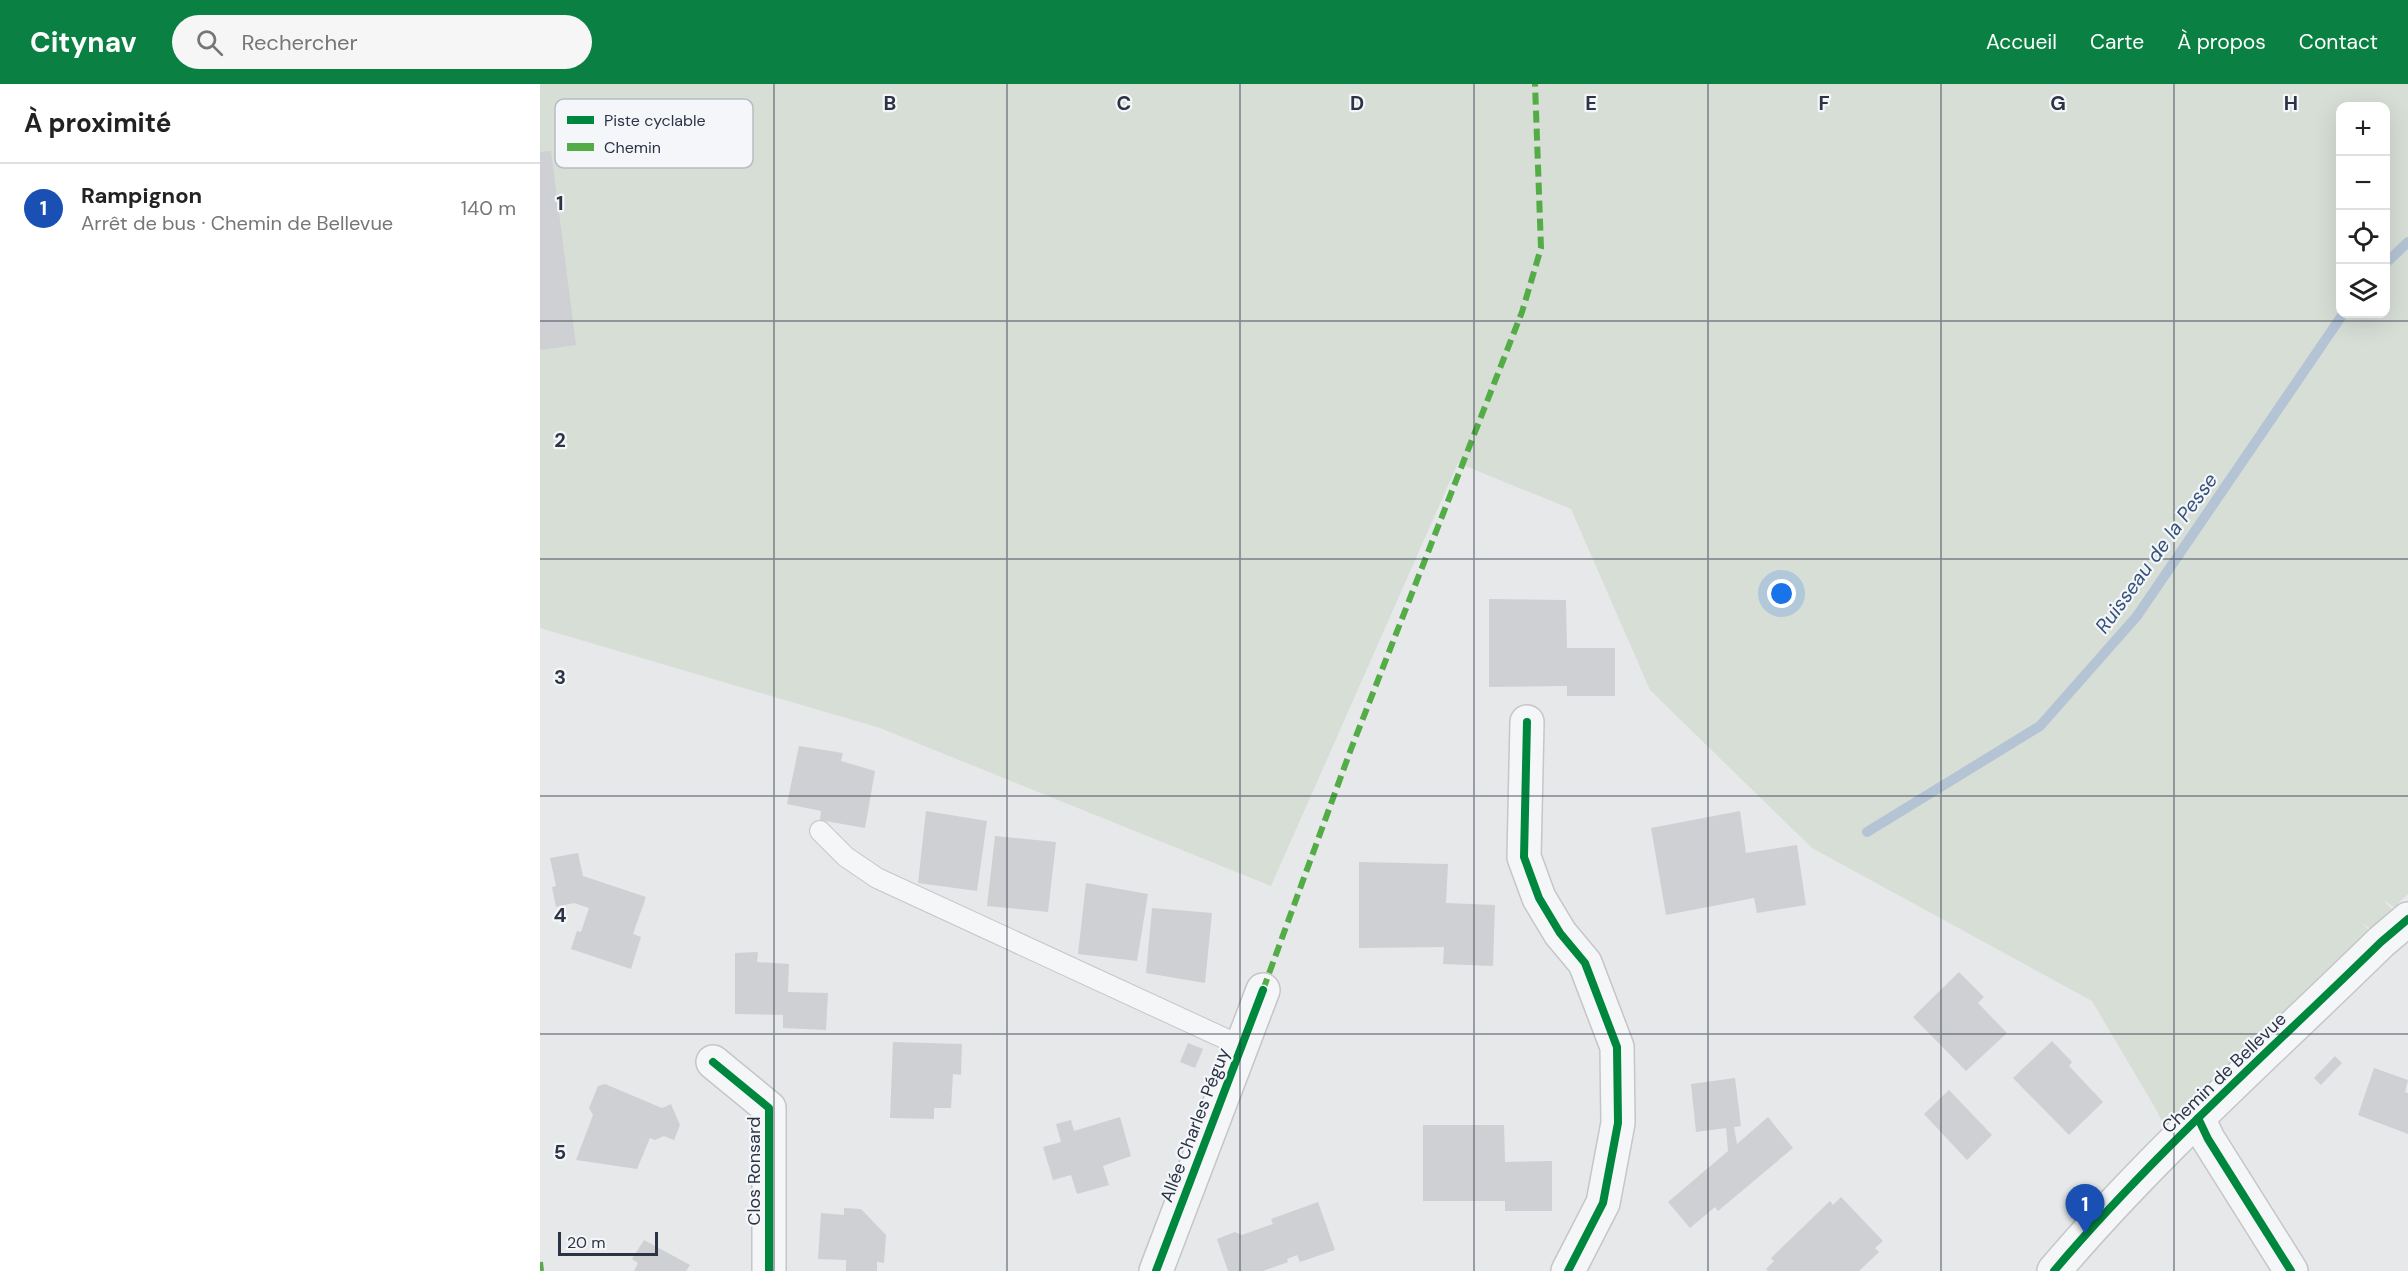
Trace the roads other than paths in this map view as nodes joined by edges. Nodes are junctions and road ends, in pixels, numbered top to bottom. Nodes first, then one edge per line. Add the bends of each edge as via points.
1 (1527, 722) dead end
2 (820, 831) dead end
3 (2408, 919) edge
4 (1263, 990) dead end
5 (1241, 1046) junction
6 (713, 1062) dead end
7 (2198, 1118) junction
8 (2057, 1266) edge
9 (769, 1271) edge
10 (1156, 1271) edge
11 (1568, 1271) edge
12 (2291, 1271) edge

1 - 11 street via 1524,857 1539,898 1560,933 1585,963 1617,1047 1618,1123 1603,1203
2 - 5 lane via 846,857 877,878
3 - 7 street, Chemin de Bellevue
4 - 5 street, Allée Charles Péguy
5 - 10 street, Allée Charles Péguy
6 - 9 street, Clos Ronsard via 769,1108
7 - 8 street, Chemin de Bellevue
7 - 12 street

